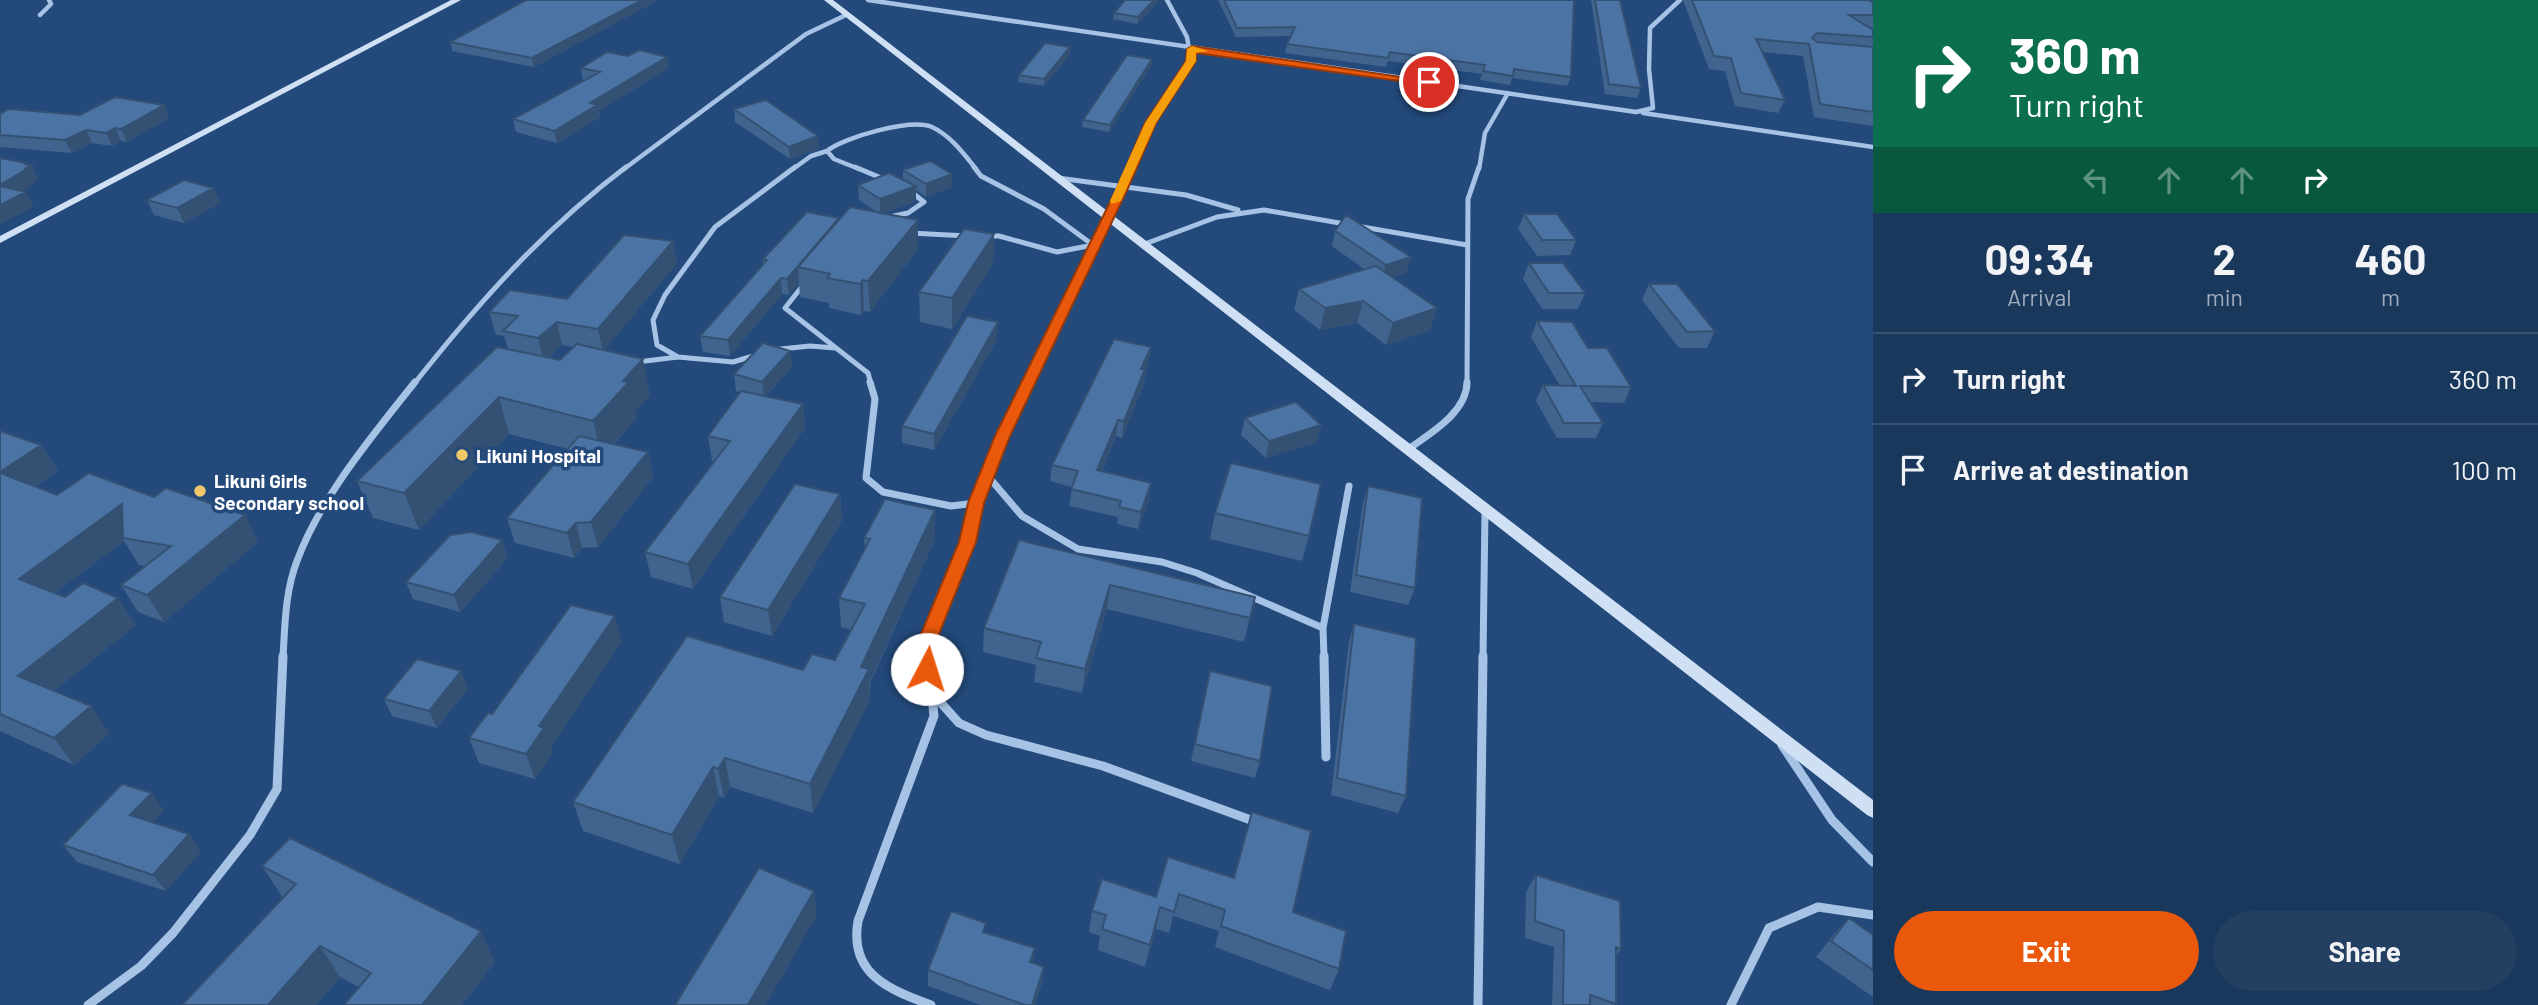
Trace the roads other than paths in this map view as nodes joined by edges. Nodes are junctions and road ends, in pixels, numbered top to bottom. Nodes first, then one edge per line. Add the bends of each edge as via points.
1 (49, 0) edge
2 (457, 0) edge
3 (828, 0) edge
4 (868, 0) edge
5 (1167, 0) edge
6 (1680, 0) edge
7 (40, 15) dead end
8 (846, 15) junction
9 (1192, 49) junction
10 (1508, 93) junction
11 (1636, 112) junction
12 (1873, 147) edge
13 (827, 150) junction
14 (1054, 177) junction
15 (889, 181) edge
16 (899, 186) edge
17 (1122, 188) junction
18 (1240, 210) junction
19 (884, 218) edge
20 (1106, 219) junction
21 (900, 232) edge
22 (0, 240) edge
23 (1093, 245) junction
24 (1141, 245) junction
25 (1466, 245) junction
26 (809, 278) edge
27 (836, 348) junction
28 (678, 357) junction
29 (628, 363) edge
30 (1406, 451) junction
31 (987, 475) junction
32 (1349, 486) dead end
33 (976, 503) junction
34 (1485, 511) junction
35 (1323, 628) junction
36 (932, 693) junction
37 (1772, 730) junction
38 (1326, 757) dead end
39 (1873, 810) edge
40 (1269, 827) edge
41 (1873, 863) edge
42 (1873, 915) edge
43 (88, 1005) edge
44 (931, 1005) edge
45 (1478, 1005) edge
46 (1731, 1005) edge

1 - 7 street via 51,4
2 - 22 main road
3 - 8 main road
4 - 9 street
5 - 9 street
6 - 11 street via 1650,28 1653,108
8 - 14 main road
8 - 43 street via 784,50 554,226 475,307 397,404 312,526 296,562 286,603 277,789 250,835 173,933 141,966
9 - 10 street
9 - 17 street via 1191,61 1150,123
10 - 11 street
10 - 25 street via 1485,133 1468,199
11 - 12 street
13 - 15 street via 834,159
13 - 23 street via 838,142 905,125 931,126 957,145 982,176 1044,209
13 - 28 street via 811,156 715,227 665,295 653,320 657,345
14 - 17 street
14 - 20 main road
16 - 19 street via 924,202 908,213
17 - 18 street via 1186,195
17 - 20 street
18 - 24 street
18 - 25 street via 1293,214
20 - 23 street
20 - 24 main road
21 - 23 street via 999,236 1057,253
23 - 31 street
24 - 30 main road
25 - 30 street via 1467,391 1452,413
26 - 27 street via 785,308
27 - 28 street via 781,347 733,362
27 - 33 street via 867,373 875,399 866,478 883,492 950,506
28 - 29 street
30 - 34 main road
31 - 33 street
31 - 35 street via 1022,516 1078,550 1162,562 1198,573
32 - 35 street
33 - 36 street via 968,542 930,634 927,669
34 - 37 main road
34 - 45 street
35 - 38 street
36 - 40 street via 959,723 986,735 1103,766
36 - 44 street via 934,716 858,921 855,946 867,967 887,986
37 - 39 main road
37 - 41 street via 1832,820
42 - 46 street via 1818,907 1769,928

